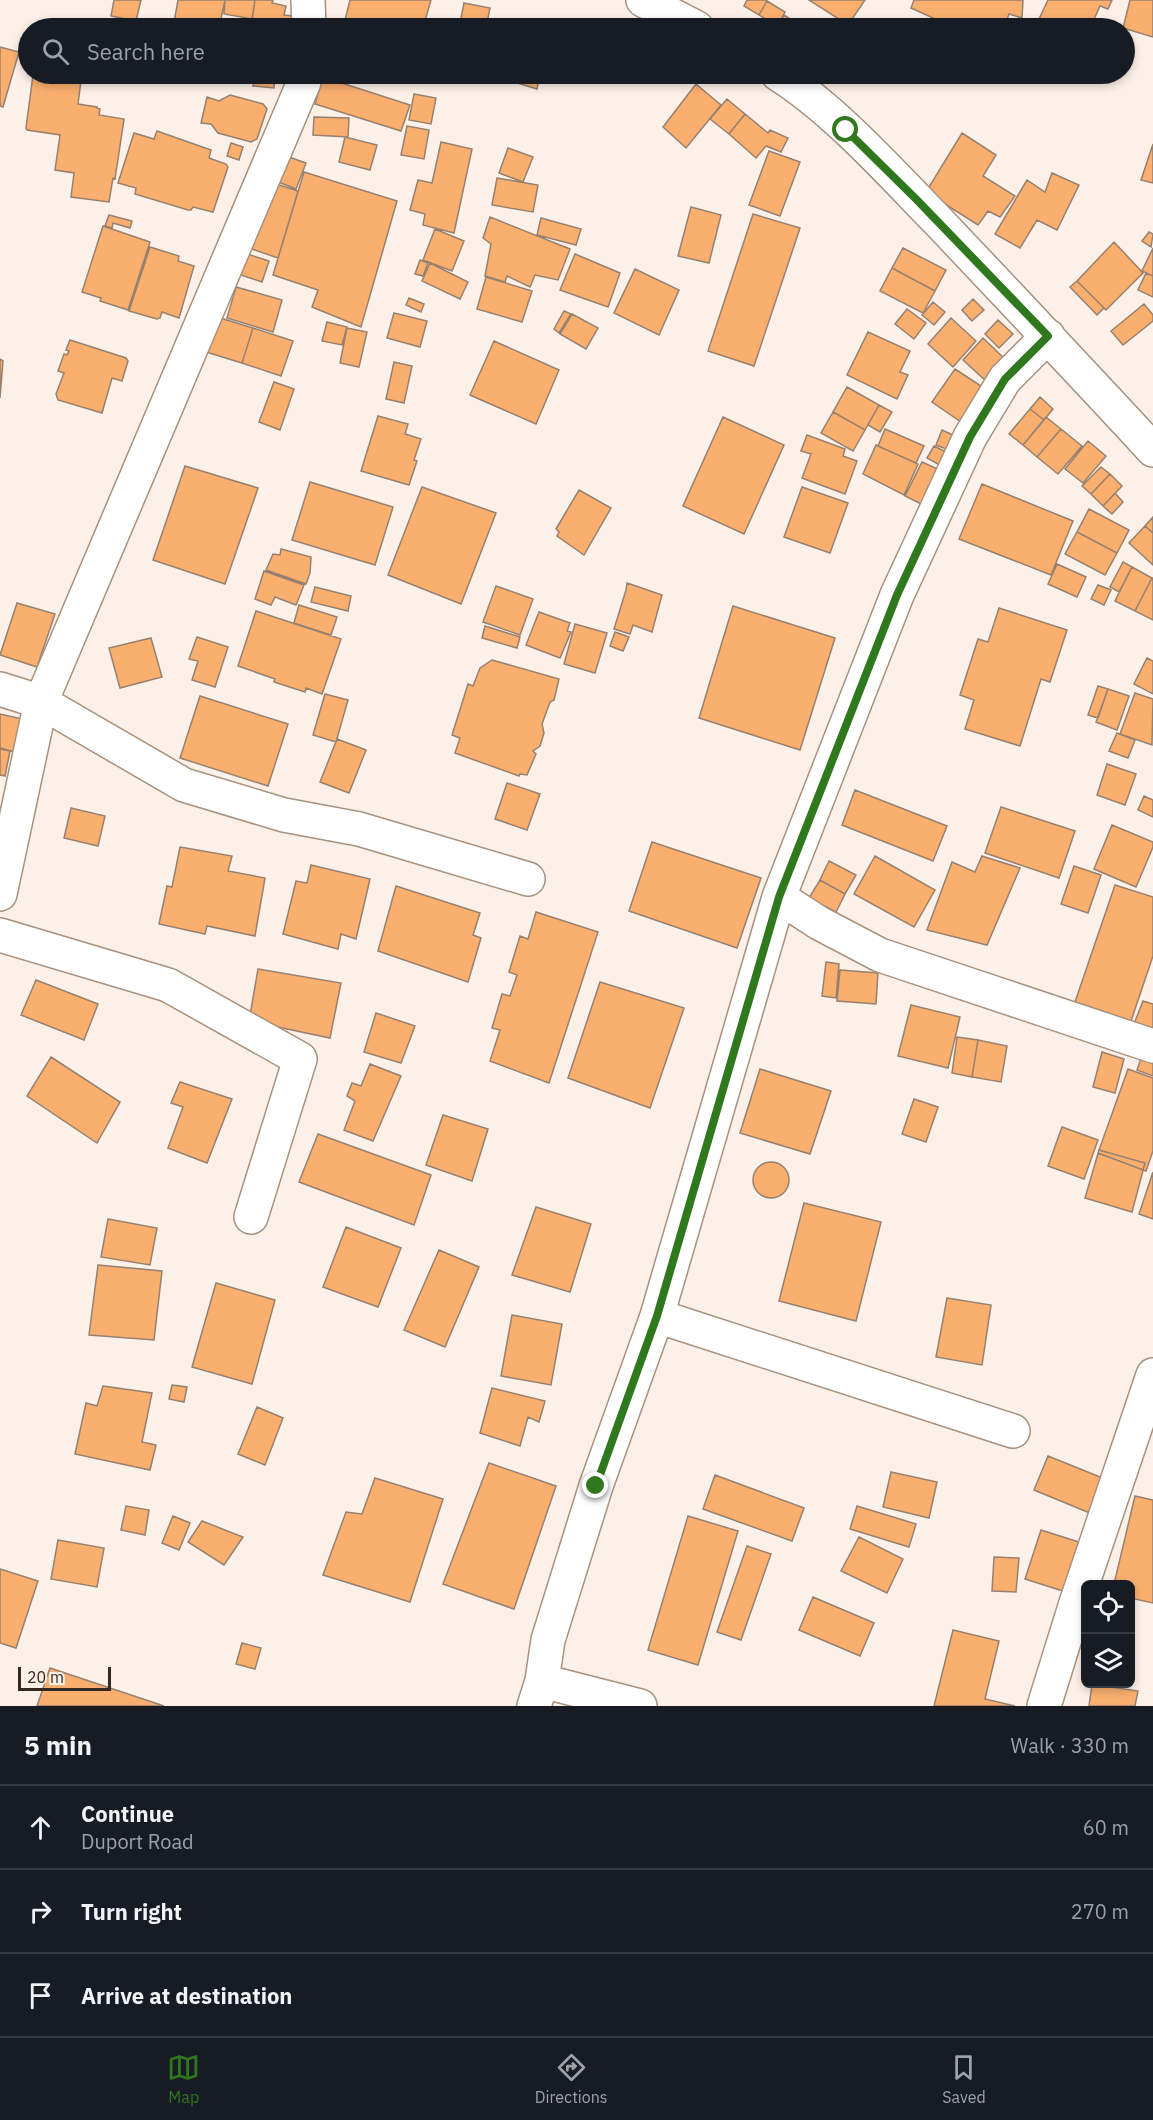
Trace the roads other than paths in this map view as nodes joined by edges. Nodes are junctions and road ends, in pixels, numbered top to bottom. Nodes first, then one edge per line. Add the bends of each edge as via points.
1 (308, 0) edge
2 (643, 0) edge
3 (687, 16) edge
4 (309, 18) edge
5 (302, 84) edge
6 (794, 84) edge
7 (1048, 336) junction
8 (1153, 450) edge
9 (0, 689) edge
10 (41, 702) junction
11 (528, 879) dead end
12 (0, 894) edge
13 (779, 897) junction
14 (0, 935) edge
15 (1153, 1047) edge
16 (251, 1217) dead end
17 (657, 1316) junction
18 (1153, 1375) edge
19 (1013, 1431) dead end
20 (538, 1694) edge
21 (640, 1706) edge
22 (1044, 1706) edge

1 - 4 street
2 - 3 street
5 - 10 street
6 - 7 street via 916,199
7 - 8 street
7 - 13 street via 1005,379 970,437 897,595
9 - 10 street
10 - 11 street via 184,785 284,815 359,829
10 - 12 street
13 - 15 street via 880,955
13 - 17 street
14 - 16 street via 168,985 300,1059
17 - 19 street
17 - 20 street via 596,1486 549,1640
18 - 22 street
20 - 21 street

